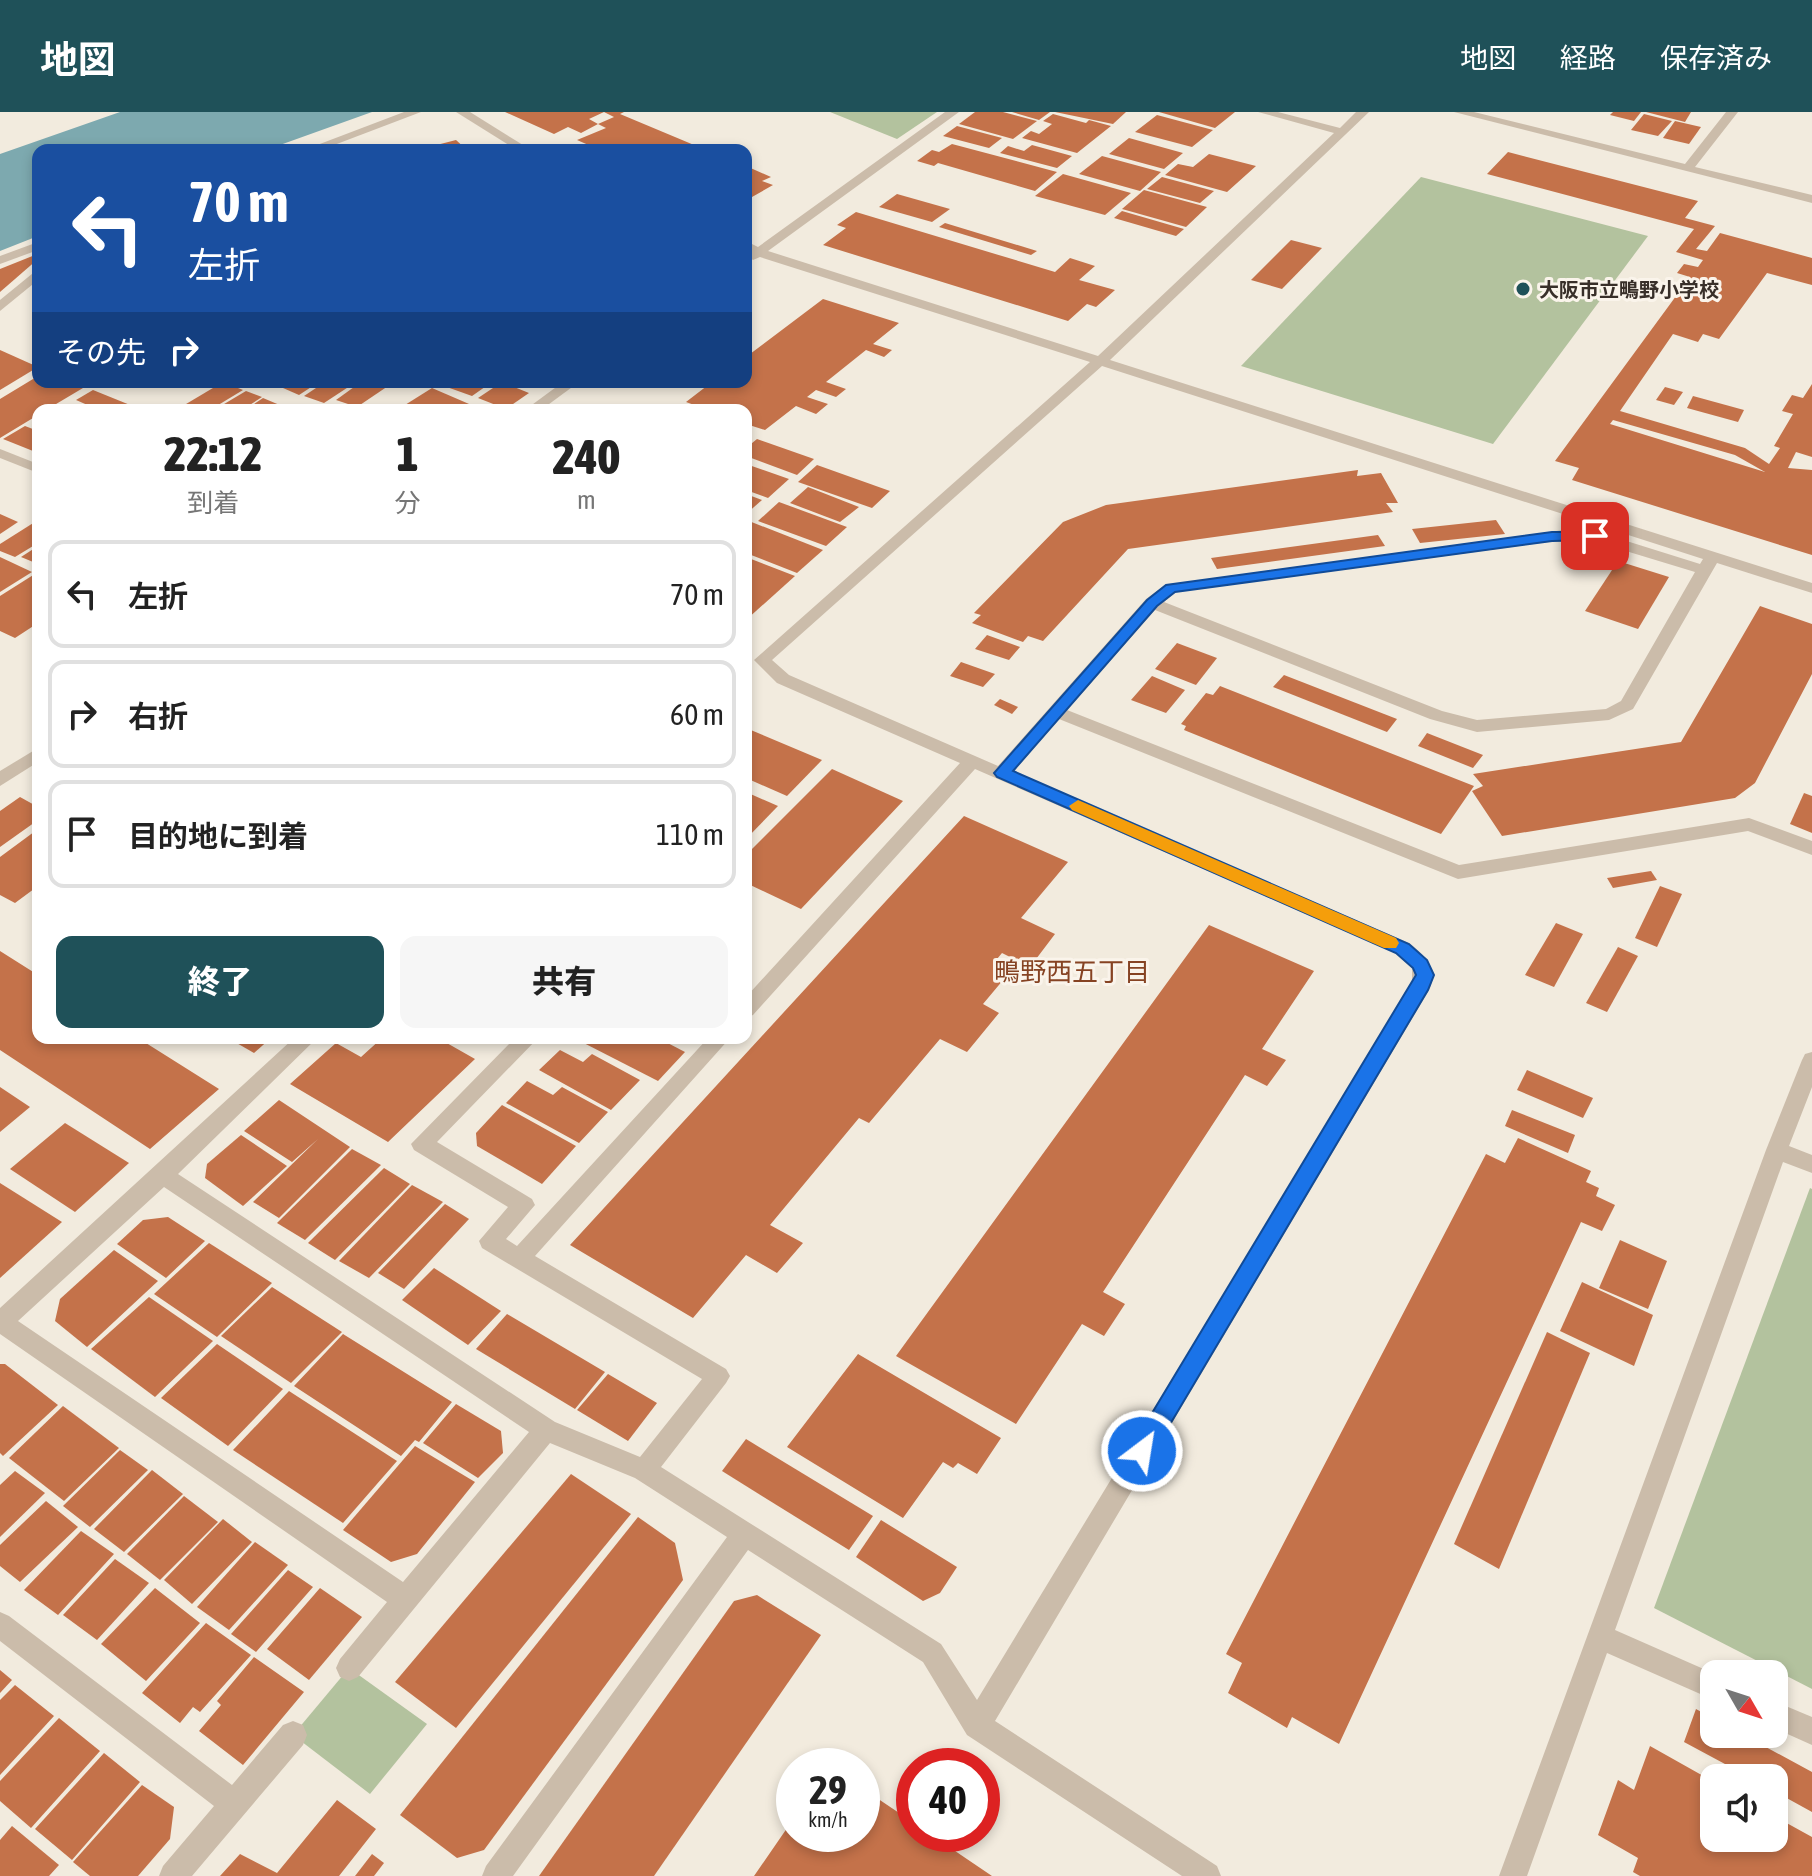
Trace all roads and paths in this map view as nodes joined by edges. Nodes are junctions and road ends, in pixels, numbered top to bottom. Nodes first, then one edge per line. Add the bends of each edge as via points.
1 (415, 112) edge
2 (462, 112) edge
3 (953, 112) edge
4 (1264, 112) edge
5 (1363, 112) edge
6 (1460, 112) edge
7 (1732, 112) edge
8 (1343, 132) junction
9 (327, 144) edge
10 (515, 144) edge
11 (1688, 168) junction
12 (1812, 199) edge
13 (32, 248) edge
14 (752, 252) edge
15 (752, 254) edge
16 (0, 260) edge
17 (32, 278) edge
18 (0, 307) edge
19 (1100, 361) junction
20 (563, 388) edge
21 (541, 404) edge
22 (0, 453) edge
23 (32, 466) edge
24 (1708, 563) junction
25 (1812, 588) edge
26 (1152, 603) junction
27 (754, 665) edge
28 (1057, 712) junction
29 (32, 758) edge
30 (973, 760) junction
31 (1002, 773) junction
32 (0, 780) edge
33 (1812, 848) edge
34 (752, 1003) edge
35 (301, 1044) edge
36 (522, 1044) edge
37 (715, 1044) edge
38 (1812, 1060) edge
39 (1777, 1150) junction
40 (1812, 1164) edge
41 (163, 1175) junction
42 (519, 1259) junction
43 (1, 1323) edge
44 (546, 1430) junction
45 (644, 1470) junction
46 (744, 1534) junction
47 (407, 1600) junction
48 (0, 1625) edge
49 (1599, 1636) junction
50 (349, 1668) dead end
51 (1700, 1681) edge
52 (1788, 1720) edge
53 (977, 1725) junction
54 (1812, 1731) edge
55 (293, 1735) dead end
56 (234, 1804) junction
57 (173, 1876) edge
58 (496, 1876) edge
59 (1207, 1876) edge
60 (1513, 1876) edge

1 - 9 street
2 - 10 street
3 - 14 street
4 - 8 street
5 - 8 street
6 - 11 street
7 - 11 street
8 - 19 street
11 - 12 street
13 - 16 street
15 - 19 street
17 - 18 street
19 - 24 street
19 - 27 street
20 - 21 street
22 - 23 street
24 - 25 street
24 - 26 street via 1571,534 1171,588
24 - 26 street via 1627,705 1609,714 1477,726 1436,715
26 - 28 street
27 - 30 street
28 - 31 street
28 - 33 street via 1458,872 1749,824
29 - 32 street
30 - 31 street
30 - 34 street
31 - 53 street via 1402,948 1425,975
35 - 41 street
36 - 42 street via 422,1144 524,1205 490,1241
37 - 42 street
38 - 39 street
39 - 40 street
39 - 49 street
41 - 43 street
41 - 44 street
42 - 45 street via 718,1376
43 - 47 street
44 - 45 street
44 - 47 street
45 - 46 street
46 - 53 street via 932,1653
46 - 58 street
47 - 50 street
48 - 56 street
49 - 51 street
49 - 60 street
52 - 54 street
53 - 59 street
55 - 56 street
56 - 57 street

